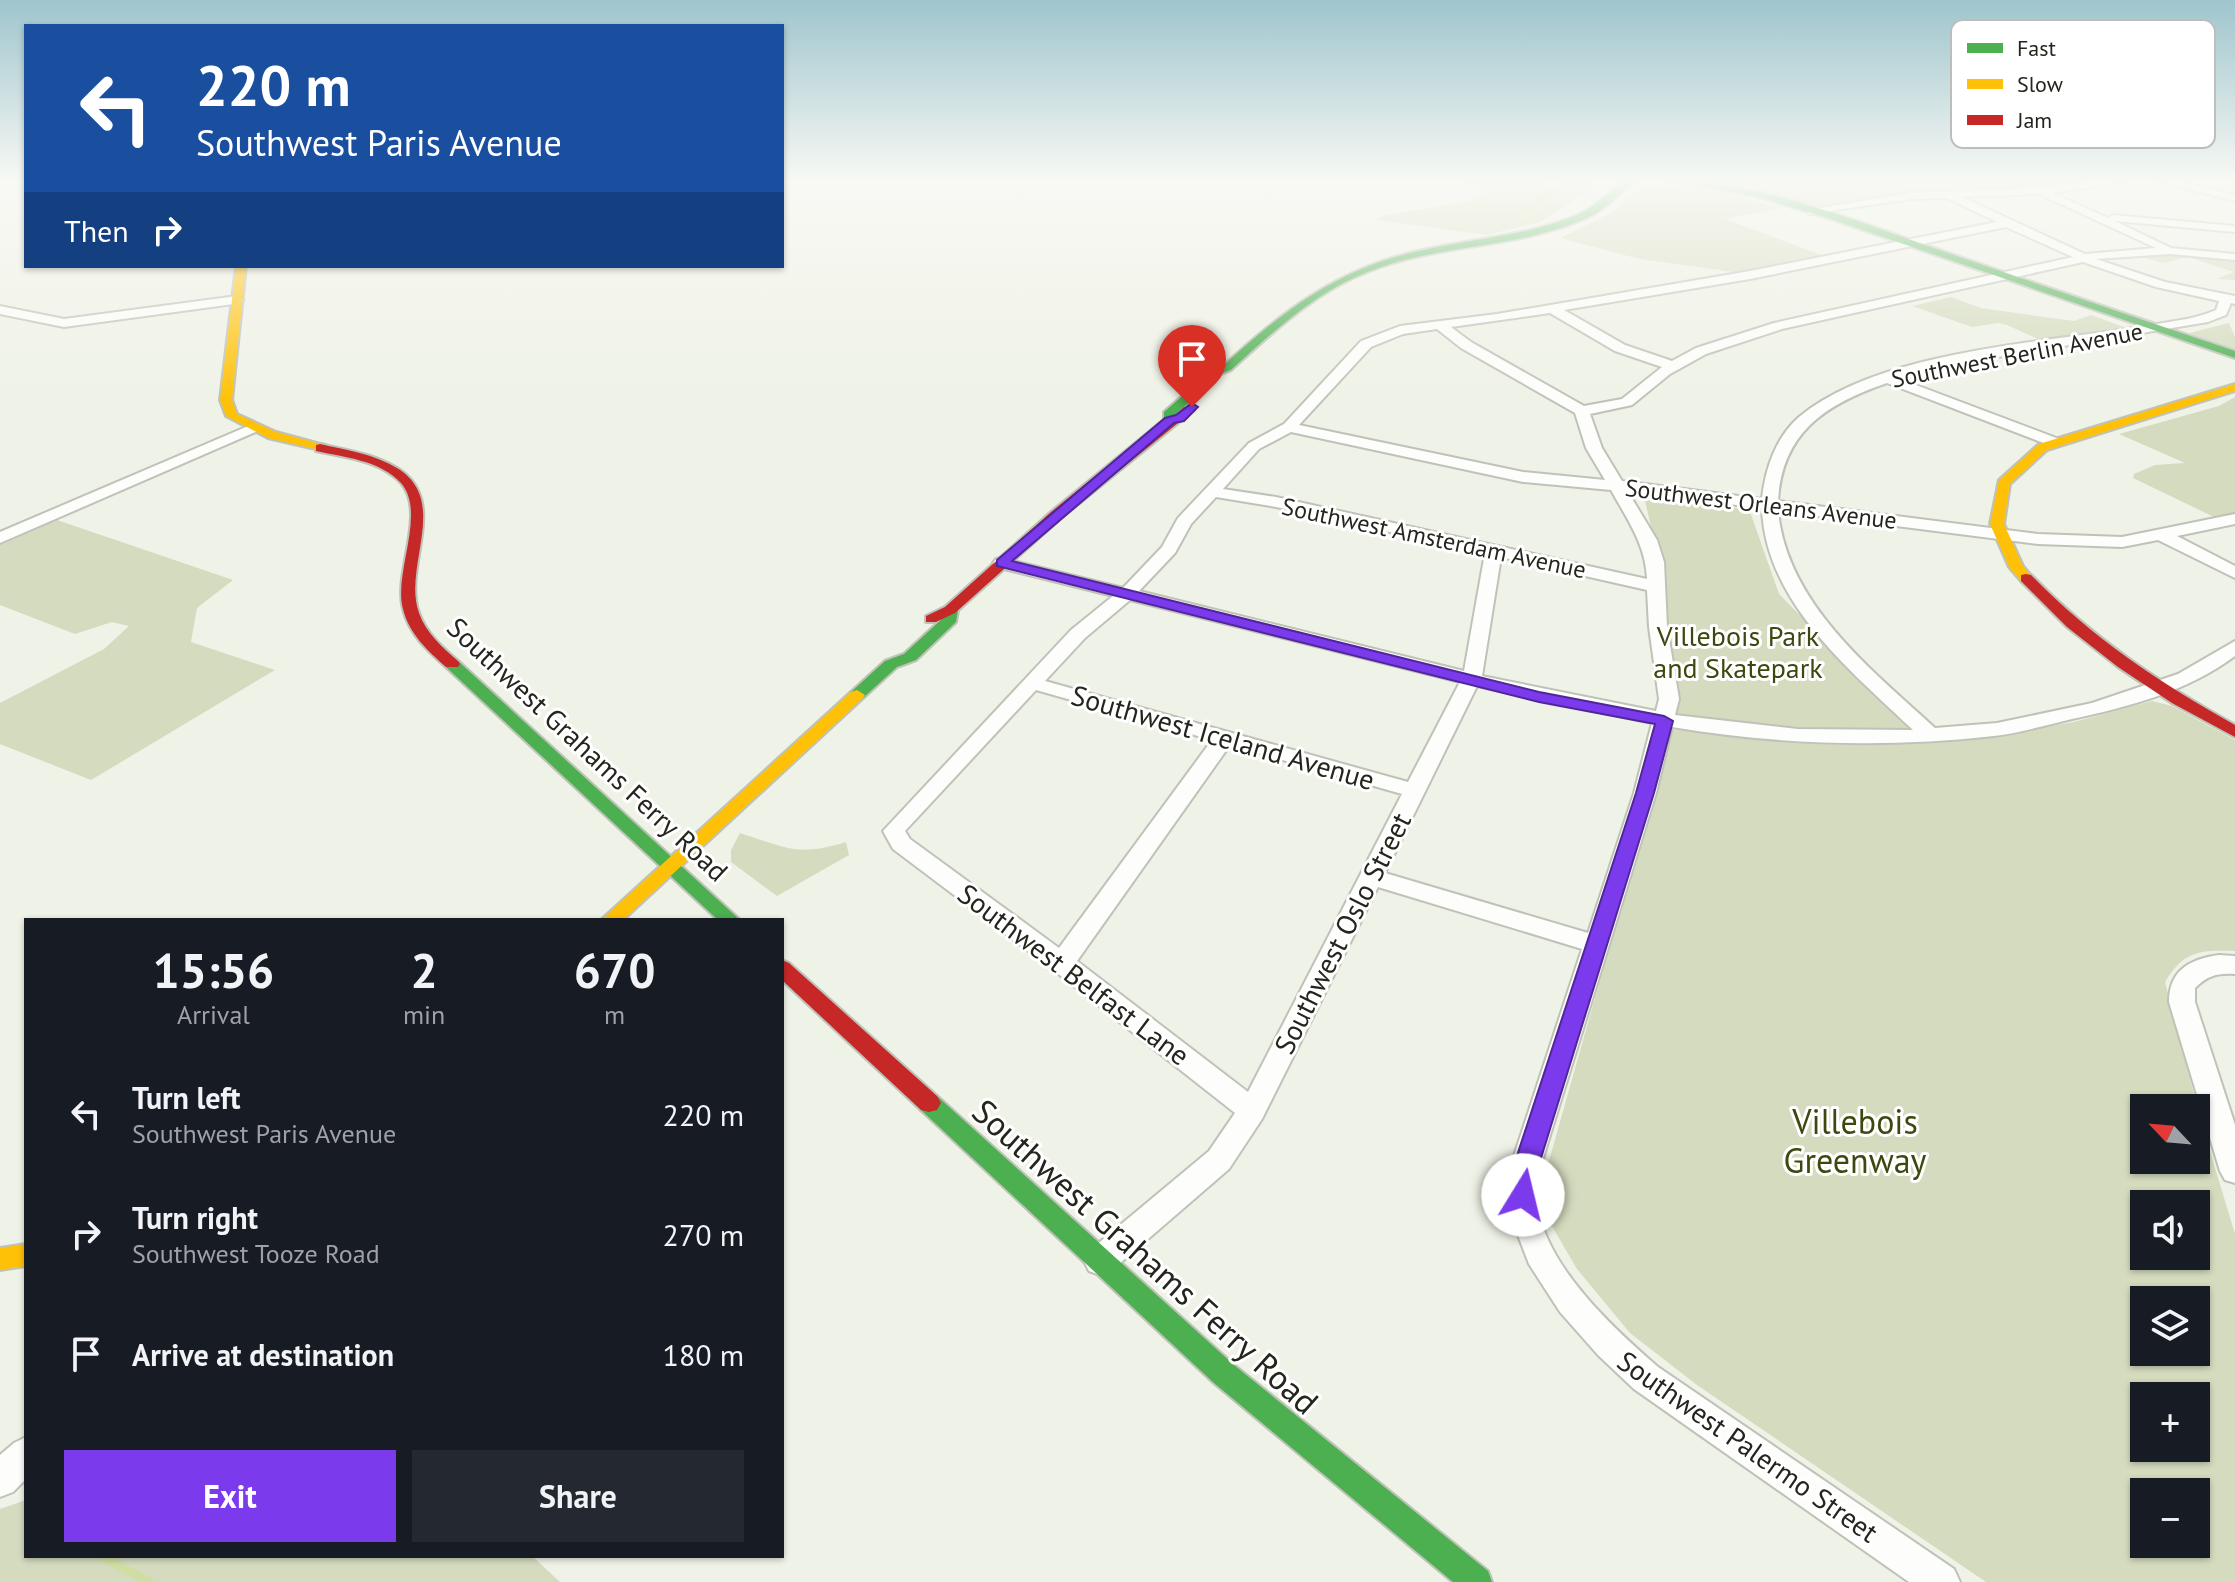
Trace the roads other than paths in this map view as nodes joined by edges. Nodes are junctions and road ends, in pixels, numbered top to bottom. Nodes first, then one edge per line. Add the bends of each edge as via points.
1 (1427, 254) edge
2 (1857, 254) edge
3 (1935, 254) edge
4 (2074, 254) edge
5 (2135, 254) edge
6 (2201, 254) edge
7 (2235, 257) edge
8 (2083, 258) junction
9 (241, 268) edge
10 (2004, 277) junction
11 (2231, 299) edge
12 (237, 300) junction
13 (1552, 309) junction
14 (0, 310) edge
15 (1440, 325) junction
16 (2154, 328) junction
17 (2235, 355) edge
18 (2235, 363) edge
19 (1672, 366) junction
20 (1888, 379) junction
21 (2232, 390) edge
22 (1582, 411) junction
23 (1289, 427) junction
24 (253, 428) junction
25 (2054, 442) junction
26 (1618, 486) junction
27 (1212, 492) junction
28 (1768, 505) junction
29 (2235, 519) edge
30 (2000, 534) junction
31 (2162, 535) junction
32 (0, 538) edge
33 (1494, 552) junction
34 (1002, 563) junction
35 (2235, 573) edge
36 (1655, 586) junction
37 (1127, 594) junction
38 (2235, 647) edge
39 (1471, 679) junction
40 (1032, 683) junction
41 (2159, 689) junction
42 (1664, 721) junction
43 (2235, 732) edge
44 (1930, 735) junction
45 (1225, 737) junction
46 (1415, 791) junction
47 (670, 865) junction
48 (1369, 876) junction
49 (613, 918) edge
50 (728, 918) edge
51 (1595, 944) junction
52 (1061, 962) junction
53 (2235, 965) edge
54 (784, 970) edge
55 (1252, 1111) junction
56 (2230, 1140) edge
57 (2235, 1171) edge
58 (24, 1255) edge
59 (0, 1259) edge
60 (1100, 1261) junction
61 (24, 1457) edge
62 (0, 1479) edge
63 (1477, 1582) edge
64 (1941, 1582) edge

1 - 34 main road via 1375,265 1299,304
2 - 13 street
3 - 10 main road
4 - 8 street
5 - 8 street
6 - 7 street
8 - 10 street
8 - 11 street
9 - 12 main road, Southwest Grahams Ferry Road
10 - 16 main road
10 - 19 street via 1758,331
11 - 16 street, Southwest Berlin Avenue via 2219,315
12 - 14 street via 64,323
12 - 24 main road, Southwest Grahams Ferry Road via 227,407 234,418
13 - 15 street
13 - 19 street via 1620,348
15 - 22 street
15 - 23 street via 1400,330 1366,344
16 - 17 main road
16 - 18 main road
16 - 20 street, Southwest Berlin Avenue via 1971,359
19 - 22 street via 1627,402
20 - 25 street
20 - 28 street, Southwest Berlin Avenue via 1832,402 1798,427 1780,457
21 - 25 main road
22 - 26 street, Southwest Palermo Street via 1594,448
23 - 26 street, Southwest Orleans Avenue via 1523,477
23 - 27 street via 1254,446
24 - 32 street
24 - 47 main road, Southwest Grahams Ferry Road via 377,464 409,482 417,505 407,597 420,631
25 - 30 main road via 2030,455 2005,480 1998,500
26 - 28 street, Southwest Orleans Avenue
26 - 36 street, Southwest Palermo Street via 1648,540
27 - 33 street, Southwest Amsterdam Avenue
27 - 37 street
28 - 30 street, Southwest Orleans Avenue
28 - 44 street, Southwest Berlin Avenue via 1777,550 1811,613
29 - 31 street, Southwest Orleans Avenue
30 - 31 street, Southwest Orleans Avenue via 2091,543
30 - 41 main road via 2039,597
31 - 35 street
33 - 36 street, Southwest Amsterdam Avenue
33 - 39 street, Southwest Oslo Street
34 - 37 street
34 - 47 main road via 895,651 891,664
36 - 42 street, Southwest Palermo Street via 1669,686
37 - 39 street
37 - 40 street via 1078,634
38 - 41 street via 2200,673
39 - 42 street
39 - 46 street, Southwest Oslo Street
40 - 45 street, Southwest Iceland Avenue
40 - 52 street, Southwest Belfast Lane via 894,831 895,837
41 - 43 main road
41 - 44 street via 2057,719
42 - 44 street via 1826,737
42 - 51 street, Southwest Palermo Street
45 - 46 street, Southwest Iceland Avenue
45 - 52 street
46 - 48 street, Southwest Oslo Street
47 - 49 main road
47 - 50 main road, Southwest Grahams Ferry Road
48 - 51 street
48 - 55 street, Southwest Oslo Street
51 - 64 street, Southwest Palermo Street via 1524,1171 1523,1207 1530,1232 1578,1310 1635,1370
52 - 55 street, Southwest Belfast Lane
53 - 56 street via 2207,965 2182,985 2182,1002
54 - 60 main road, Southwest Grahams Ferry Road
55 - 60 street, Southwest Oslo Street via 1219,1160
56 - 57 street
58 - 59 main road
60 - 63 main road, Southwest Grahams Ferry Road via 1224,1374
61 - 62 street

